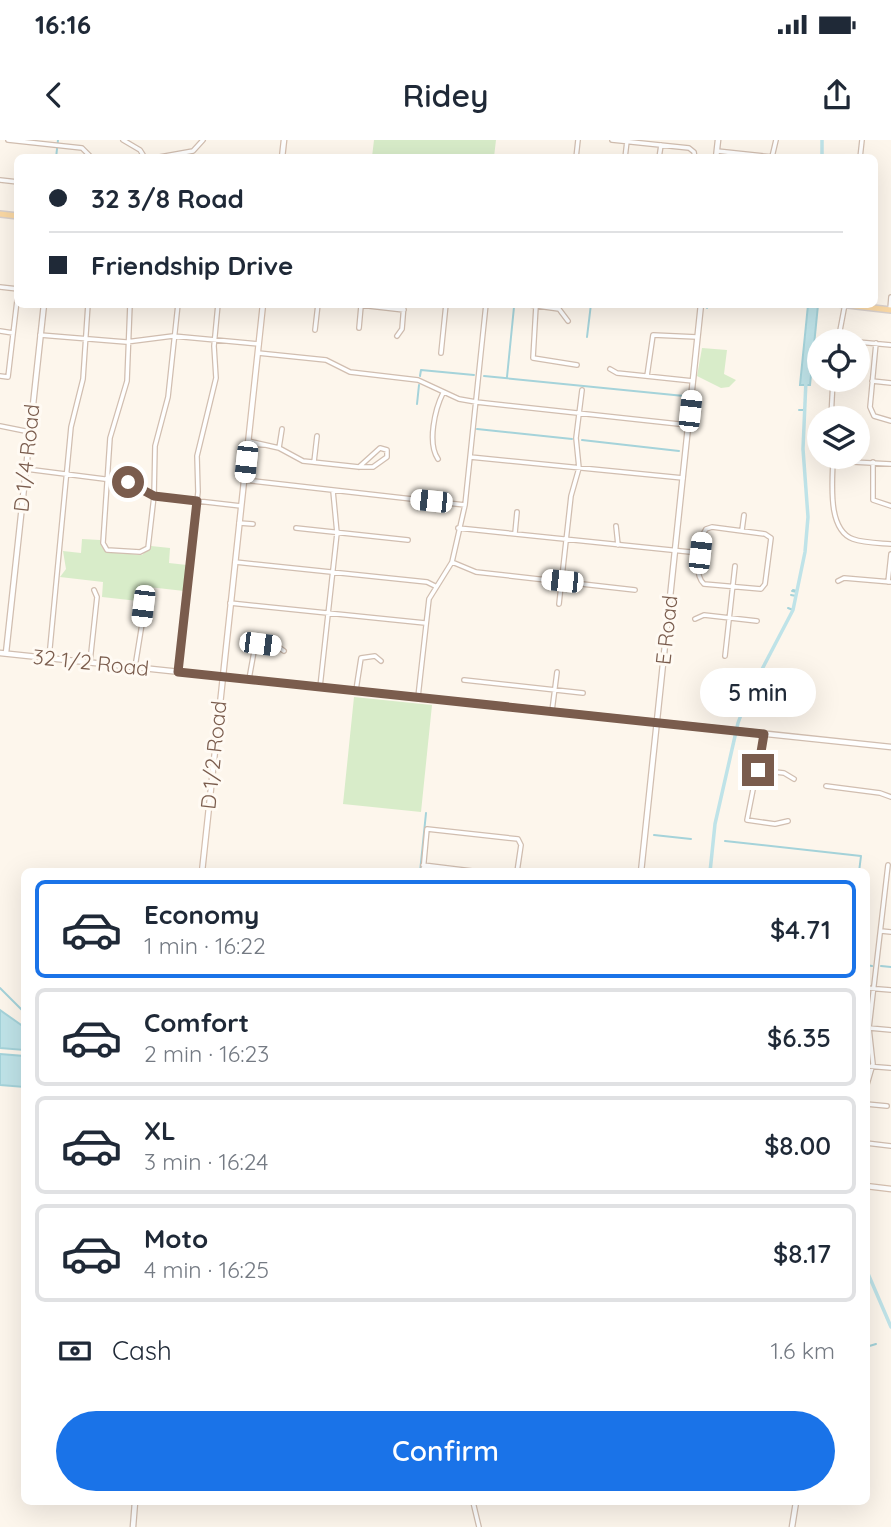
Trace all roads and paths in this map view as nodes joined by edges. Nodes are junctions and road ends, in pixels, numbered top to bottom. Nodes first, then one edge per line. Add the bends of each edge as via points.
1 (8, 140) edge
2 (123, 140) edge
3 (203, 140) edge
4 (612, 140) edge
5 (718, 140) edge
6 (626, 142) edge
7 (661, 145) junction
8 (717, 150) junction
9 (88, 154) edge
10 (142, 154) edge
11 (176, 154) edge
12 (660, 154) edge
13 (694, 154) edge
14 (716, 154) edge
15 (748, 154) edge
16 (891, 297) edge
17 (16, 308) edge
18 (43, 308) edge
19 (88, 308) edge
20 (130, 308) edge
21 (177, 308) edge
22 (218, 308) edge
23 (263, 308) edge
24 (318, 308) edge
25 (361, 308) edge
26 (404, 308) edge
27 (446, 308) edge
28 (486, 308) edge
29 (536, 308) edge
30 (551, 308) edge
31 (701, 308) edge
32 (844, 308) edge
33 (872, 308) edge
34 (890, 310) edge
35 (568, 321) dead end
36 (359, 328) dead end
37 (840, 329) edge
38 (315, 330) dead end
39 (0, 331) edge
40 (13, 333) junction
41 (40, 335) junction
42 (173, 336) junction
43 (397, 336) dead end
44 (697, 337) junction
45 (215, 339) junction
46 (84, 340) junction
47 (126, 342) junction
48 (870, 343) edge
49 (876, 343) junction
50 (259, 344) junction
51 (891, 345) edge
52 (258, 353) junction
53 (441, 353) dead end
54 (576, 365) dead end
55 (610, 369) dead end
56 (0, 376) edge
57 (648, 376) junction
58 (693, 381) junction
59 (872, 381) junction
60 (891, 383) edge
61 (582, 390) dead end
62 (443, 393) junction
63 (476, 402) junction
64 (579, 413) junction
65 (891, 421) edge
66 (688, 425) junction
67 (0, 426) edge
68 (282, 429) dead end
69 (30, 432) junction
70 (317, 436) dead end
71 (248, 443) junction
72 (279, 447) junction
73 (470, 457) junction
74 (438, 459) dead end
75 (870, 462) edge
76 (873, 462) junction
77 (314, 463) junction
78 (891, 464) edge
79 (359, 467) junction
80 (579, 468) junction
81 (26, 469) junction
82 (833, 469) edge
83 (68, 473) junction
84 (108, 478) junction
85 (683, 478) junction
86 (244, 480) junction
87 (333, 491) junction
88 (154, 496) junction
89 (197, 501) junction
90 (465, 505) junction
91 (241, 506) junction
92 (891, 506) edge
93 (517, 512) dead end
94 (744, 514) dead end
95 (239, 523) junction
96 (253, 524) dead end
97 (616, 526) dead end
98 (296, 528) dead end
99 (458, 528) junction
100 (742, 531) junction
101 (337, 533) junction
102 (515, 533) junction
103 (566, 539) junction
104 (408, 540) dead end
105 (891, 544) edge
106 (618, 545) junction
107 (675, 551) junction
108 (700, 553) junction
109 (891, 554) edge
110 (235, 562) junction
111 (452, 562) junction
112 (734, 566) dead end
113 (332, 572) junction
114 (562, 581) junction
115 (838, 581) dead end
116 (890, 582) edge
117 (435, 586) junction
118 (732, 587) junction
119 (94, 590) dead end
120 (635, 590) dead end
121 (147, 593) dead end
122 (230, 603) junction
123 (559, 604) dead end
124 (328, 613) junction
125 (729, 618) junction
126 (695, 619) dead end
127 (757, 621) dead end
128 (425, 623) junction
129 (284, 651) dead end
130 (3, 653) edge
131 (725, 656) dead end
132 (49, 658) junction
133 (381, 661) dead end
134 (90, 662) junction
135 (135, 667) junction
136 (556, 671) dead end
137 (178, 672) junction
138 (223, 678) junction
139 (464, 680) dead end
140 (249, 681) junction
141 (320, 689) junction
142 (555, 689) junction
143 (583, 692) dead end
144 (356, 693) junction
145 (418, 699) junction
146 (552, 713) junction
147 (657, 722) junction
148 (764, 734) junction
149 (891, 747) edge
150 (758, 770) junction
151 (794, 779) dead end
152 (826, 786) dead end
153 (891, 797) edge
154 (788, 821) dead end
155 (423, 865) joint
156 (888, 865) dead end
157 (202, 868) edge
158 (448, 868) edge
159 (518, 868) edge
160 (641, 868) edge
161 (888, 883) edge
162 (881, 932) junction
163 (891, 932) edge
164 (870, 989) edge
165 (873, 989) junction
166 (891, 990) edge
167 (870, 1018) edge
168 (870, 1028) edge
169 (891, 1030) edge
170 (870, 1038) edge
171 (870, 1067) edge
172 (873, 1067) junction
173 (891, 1068) edge
174 (870, 1076) edge
175 (870, 1104) edge
176 (887, 1106) dead end
177 (870, 1143) edge
178 (891, 1146) edge
179 (870, 1186) edge
180 (891, 1189) edge
181 (135, 1505) edge
182 (475, 1505) edge
183 (796, 1505) edge
184 (133, 1527) edge
185 (479, 1527) edge
186 (792, 1527) edge

1 - 9 street via 82,148
2 - 10 street
3 - 11 street via 193,151
4 - 6 street
5 - 8 street
6 - 7 street
7 - 12 street
7 - 13 street via 693,150
8 - 14 street
8 - 15 street
16 - 34 street
17 - 40 street
18 - 41 street, D 1/4 Road
19 - 46 street
20 - 47 street
21 - 42 street
22 - 45 street
23 - 50 street, D 1/2 Road
24 - 38 street
25 - 36 street
26 - 43 street
27 - 53 street
28 - 63 street
29 - 54 street via 533,358
30 - 35 street via 559,309
31 - 44 street, E Road
32 - 37 street
33 - 34 main road
39 - 40 street
40 - 56 street via 9,377
41 - 46 street
41 - 69 street, D 1/4 Road
42 - 45 street
42 - 47 street
42 - 88 street via 168,397 155,446
44 - 57 street via 653,335
44 - 58 street, E Road
45 - 50 street
45 - 89 street via 216,378 198,443
46 - 47 street
46 - 83 street via 83,379 71,427
47 - 84 street via 127,382 110,438
48 - 49 street
49 - 51 street
49 - 59 street
50 - 52 street, D 1/2 Road
52 - 62 street via 326,360 350,372 418,380
52 - 71 street, D 1/2 Road
55 - 57 street
57 - 58 street
58 - 66 street, E Road
59 - 60 street
59 - 65 street via 872,413
61 - 64 street
62 - 63 street
62 - 74 street via 432,446
63 - 64 street
63 - 73 street
64 - 66 street
64 - 80 street
66 - 85 street, E Road
67 - 69 street
68 - 72 street
69 - 81 street, D 1/4 Road
70 - 77 street
71 - 72 street
71 - 86 street, D 1/2 Road
72 - 77 street via 298,460
73 - 80 street
73 - 90 street
75 - 76 street
76 - 78 street
76 - 92 street via 873,500
77 - 79 street
79 - 79 street via 373,467 387,457 387,450 380,448
80 - 85 street
80 - 103 street
81 - 83 street
81 - 130 street, D 1/4 Road
82 - 105 street via 836,520 841,530 853,539
83 - 84 street
83 - 132 street
84 - 88 street via 128,482
84 - 88 street via 103,543 107,550 139,552 148,548
85 - 107 street, E Road
86 - 87 street
86 - 91 street, D 1/2 Road
87 - 90 street
87 - 101 street
88 - 89 street
89 - 91 street
89 - 137 street
90 - 99 street
91 - 95 street, D 1/2 Road
93 - 102 street
94 - 100 street
95 - 96 street
95 - 110 street, D 1/2 Road
97 - 106 street
98 - 101 street
99 - 102 street
99 - 111 street
100 - 108 street via 706,529
100 - 118 street via 771,538 765,584 761,589
101 - 104 street
101 - 113 street
102 - 103 street
103 - 106 street
103 - 114 street
106 - 107 street
107 - 108 street
107 - 147 street, E Road
108 - 118 street via 701,581
109 - 116 street
110 - 113 street
110 - 122 street, D 1/2 Road
111 - 114 street via 476,572
111 - 117 street
112 - 118 street
113 - 117 street
113 - 124 street
114 - 120 street
114 - 123 street
115 - 116 street
117 - 128 street
118 - 125 street
119 - 134 street
121 - 135 street
122 - 124 street
122 - 138 street, D 1/2 Road
124 - 128 street
124 - 141 street
125 - 126 street via 704,615
125 - 127 street
125 - 131 street
128 - 145 street
129 - 140 street via 276,646 255,646
130 - 132 street, 32 1/2 Road
132 - 134 street, 32 1/2 Road
133 - 144 street via 374,656 361,658
134 - 135 street, 32 1/2 Road
135 - 137 street, 32 1/2 Road
136 - 142 street
137 - 138 street, 32 1/2 Road
138 - 140 street, 32 1/2 Road
138 - 157 street, D 1/2 Road
139 - 142 street
140 - 141 street, 32 1/2 Road
141 - 144 street, 32 1/2 Road
142 - 143 street
142 - 146 street
144 - 145 street, 32 1/2 Road
145 - 146 street, 32 1/2 Road
146 - 147 street, 32 1/2 Road
147 - 148 street, 32 1/2 Road
147 - 160 street, E Road
148 - 149 street, 32 1/2 Road
148 - 150 street
150 - 151 street
150 - 154 street via 747,820
152 - 153 street
155 - 158 street
155 - 159 street via 427,829 518,839
156 - 161 street
161 - 162 street
162 - 163 street
162 - 165 street
164 - 165 street
165 - 166 street
165 - 167 street
168 - 169 street
170 - 172 street
171 - 172 street
172 - 173 street
172 - 174 street
175 - 176 street
177 - 178 street
179 - 180 street
181 - 184 street
182 - 185 street
183 - 186 street

